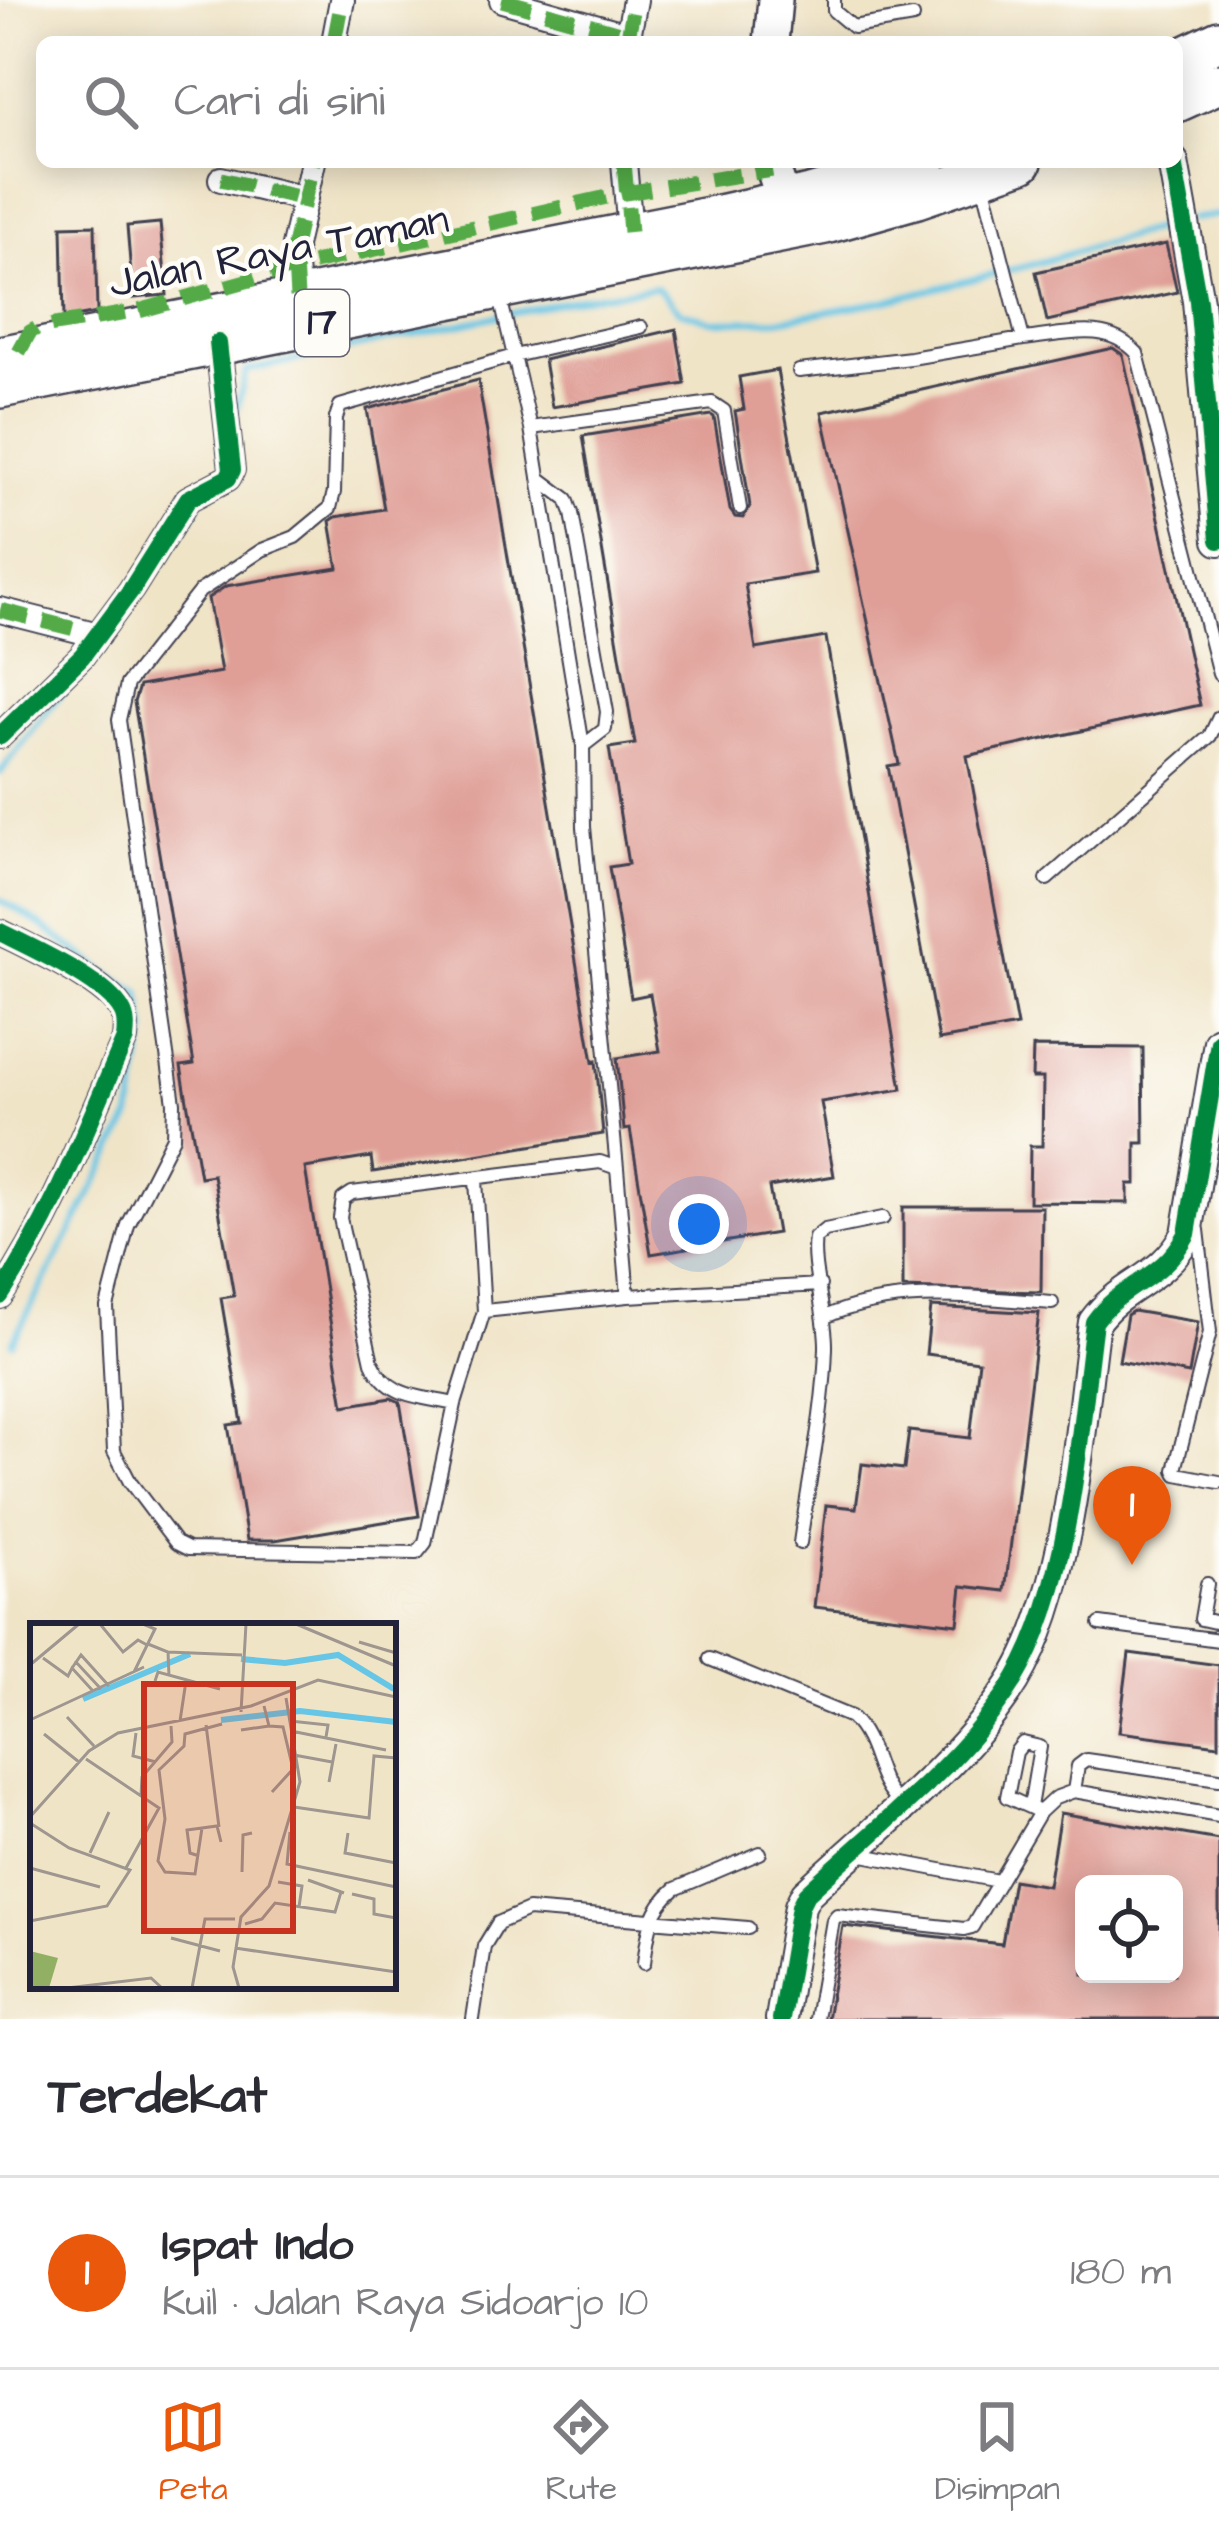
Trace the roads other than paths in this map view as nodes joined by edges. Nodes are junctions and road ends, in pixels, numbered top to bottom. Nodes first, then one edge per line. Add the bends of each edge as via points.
1 (342, 0) edge
2 (503, 0) edge
3 (635, 0) edge
4 (775, 0) edge
5 (834, 0) edge
6 (913, 17) dead end
7 (335, 36) edge
8 (620, 36) edge
9 (627, 36) edge
10 (772, 36) edge
11 (1219, 40) edge
12 (1183, 57) edge
13 (1219, 83) edge
14 (1183, 99) edge
15 (312, 168) edge
16 (626, 168) edge
17 (774, 168) edge
18 (912, 168) edge
19 (1007, 168) edge
20 (1174, 168) edge
21 (981, 178) junction
22 (221, 179) dead end
23 (305, 199) junction
24 (803, 213) junction
25 (650, 240) junction
26 (297, 297) junction
27 (1209, 302) edge
28 (502, 304) junction
29 (641, 327) dead end
30 (1023, 338) junction
31 (218, 343) junction
32 (0, 356) edge
33 (514, 356) junction
34 (799, 371) dead end
35 (1214, 386) edge
36 (0, 388) edge
37 (531, 428) junction
38 (539, 478) junction
39 (740, 508) dead end
40 (1219, 541) edge
41 (583, 572) junction
42 (556, 579) junction
43 (0, 610) edge
44 (98, 635) junction
45 (595, 641) junction
46 (567, 649) junction
47 (1219, 674) edge
48 (1219, 717) edge
49 (0, 736) edge
50 (583, 746) junction
51 (1047, 879) dead end
52 (0, 932) edge
53 (1219, 1042) edge
54 (616, 1168) junction
55 (476, 1180) junction
56 (1194, 1196) junction
57 (884, 1218) dead end
58 (820, 1286) junction
59 (0, 1296) edge
60 (628, 1296) junction
61 (1052, 1303) dead end
62 (1214, 1307) edge
63 (484, 1311) junction
64 (825, 1317) junction
65 (455, 1404) junction
66 (1219, 1482) edge
67 (800, 1543) dead end
68 (1208, 1584) dead end
69 (1100, 1624) dead end
70 (1219, 1624) edge
71 (1217, 1640) edge
72 (710, 1659) dead end
73 (1219, 1779) edge
74 (1074, 1791) junction
75 (901, 1805) junction
76 (1035, 1809) junction
77 (1219, 1816) edge
78 (850, 1852) junction
79 (760, 1853) dead end
80 (998, 1881) junction
81 (650, 1920) junction
82 (748, 1928) dead end
83 (644, 1963) dead end
84 (473, 2019) edge
85 (781, 2019) edge
86 (816, 2019) edge

1 - 7 street
2 - 8 street
3 - 9 street
4 - 10 main road
5 - 6 lane via 834,11 853,27
11 - 12 highway
13 - 14 highway
15 - 23 street
16 - 25 street
17 - 24 main road
18 - 24 highway, Jalan Raya Taman / 17
19 - 21 highway, Jalan Raya Taman / 17
20 - 27 street
21 - 24 highway, Jalan Raya Taman / 17
21 - 30 lane
22 - 23 street
23 - 26 street via 294,246
24 - 25 highway, Jalan Raya Taman / 17
25 - 26 highway, Jalan Raya Taman / 17
25 - 28 highway, Jalan Raya Taman / 17
26 - 32 highway, Jalan Raya Taman / 17
27 - 35 street
28 - 31 highway, Jalan Raya Taman / 17
28 - 33 lane
29 - 33 lane
30 - 34 lane
30 - 47 lane via 1100,332 1123,337 1137,353
31 - 36 highway, Jalan Raya Taman / 17
31 - 44 street via 232,470 188,499
33 - 37 lane
33 - 65 lane via 340,406 330,508 295,538 200,591 128,684 119,720 174,1103 172,1137 128,1225 107,1307 114,1451 188,1549 417,1553
35 - 40 street
37 - 38 lane
37 - 39 lane via 712,403 724,411
38 - 41 lane via 567,499
38 - 42 lane
41 - 42 lane
41 - 45 lane
42 - 46 lane
43 - 44 street
44 - 49 street
45 - 46 lane
45 - 50 lane via 607,712 605,729
46 - 50 lane
48 - 51 lane via 1210,736
50 - 54 lane
52 - 59 street via 103,990 126,1025 75,1153
53 - 56 street
54 - 55 lane via 588,1161
54 - 60 lane
55 - 63 lane
55 - 65 lane via 352,1193 340,1208 380,1379 388,1388
56 - 62 lane
56 - 75 street via 1176,1255 1108,1302 1094,1322 1062,1549 1028,1658 953,1757
57 - 58 lane via 815,1238
58 - 60 lane
58 - 64 lane
60 - 63 lane
61 - 64 lane via 908,1298
62 - 66 lane via 1175,1470
63 - 65 lane
64 - 67 lane
68 - 70 lane via 1201,1619
69 - 71 lane
70 - 71 lane
72 - 75 lane via 850,1717 867,1733 882,1782
73 - 74 lane via 1086,1760
74 - 76 lane
74 - 77 lane
75 - 78 street
76 - 76 lane via 1040,1747 1023,1743 1007,1796
76 - 80 lane
78 - 80 lane
78 - 85 street via 800,1906
79 - 81 lane via 675,1889
80 - 86 lane via 964,1929 837,1916
81 - 82 lane
81 - 83 lane
81 - 84 lane via 528,1910 498,1923 484,1946

